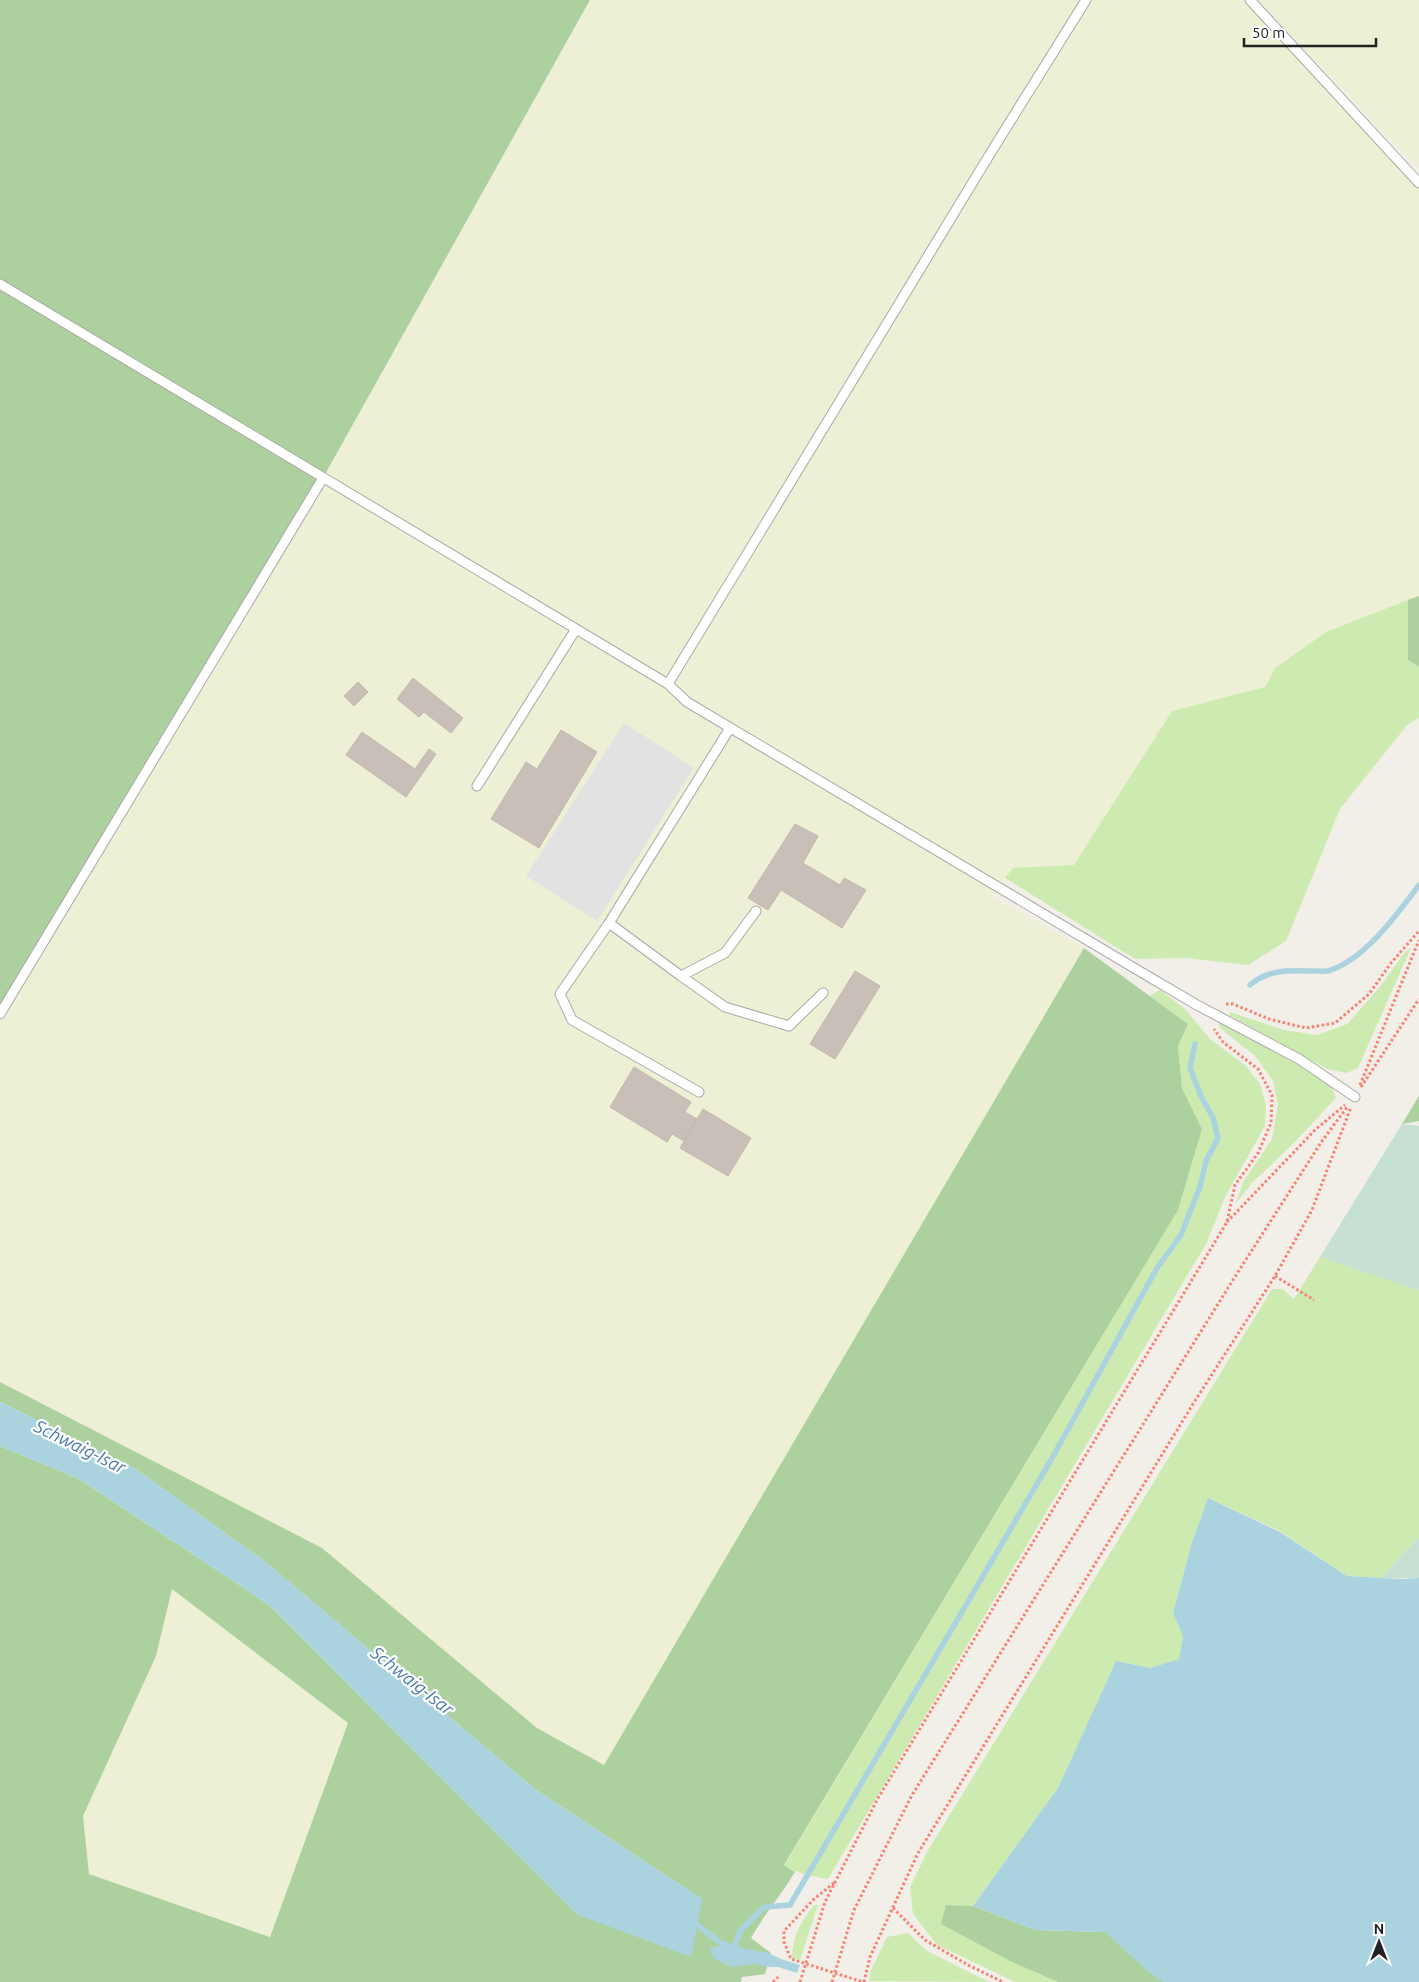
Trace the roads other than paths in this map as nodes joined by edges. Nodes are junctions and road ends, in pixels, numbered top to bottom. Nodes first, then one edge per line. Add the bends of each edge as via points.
1 (1086, 0) edge
2 (1250, 0) edge
3 (1419, 183) edge
4 (0, 284) edge
5 (323, 478) junction
6 (576, 629) junction
7 (668, 684) junction
8 (730, 728) junction
9 (477, 786) dead end
10 (756, 911) dead end
11 (609, 923) junction
12 (680, 976) junction
13 (823, 993) dead end
14 (0, 1014) edge
15 (699, 1092) dead end
16 (1355, 1097) road end

1 - 7 lane
2 - 3 lane
4 - 5 lane
5 - 6 lane
5 - 14 lane
6 - 7 lane
6 - 9 lane
7 - 8 lane via 687,702
8 - 11 lane
8 - 16 lane via 1196,1005 1299,1059
10 - 12 lane via 725,953
11 - 12 lane
11 - 15 lane via 560,994 572,1020
12 - 13 lane via 725,1008 790,1026

